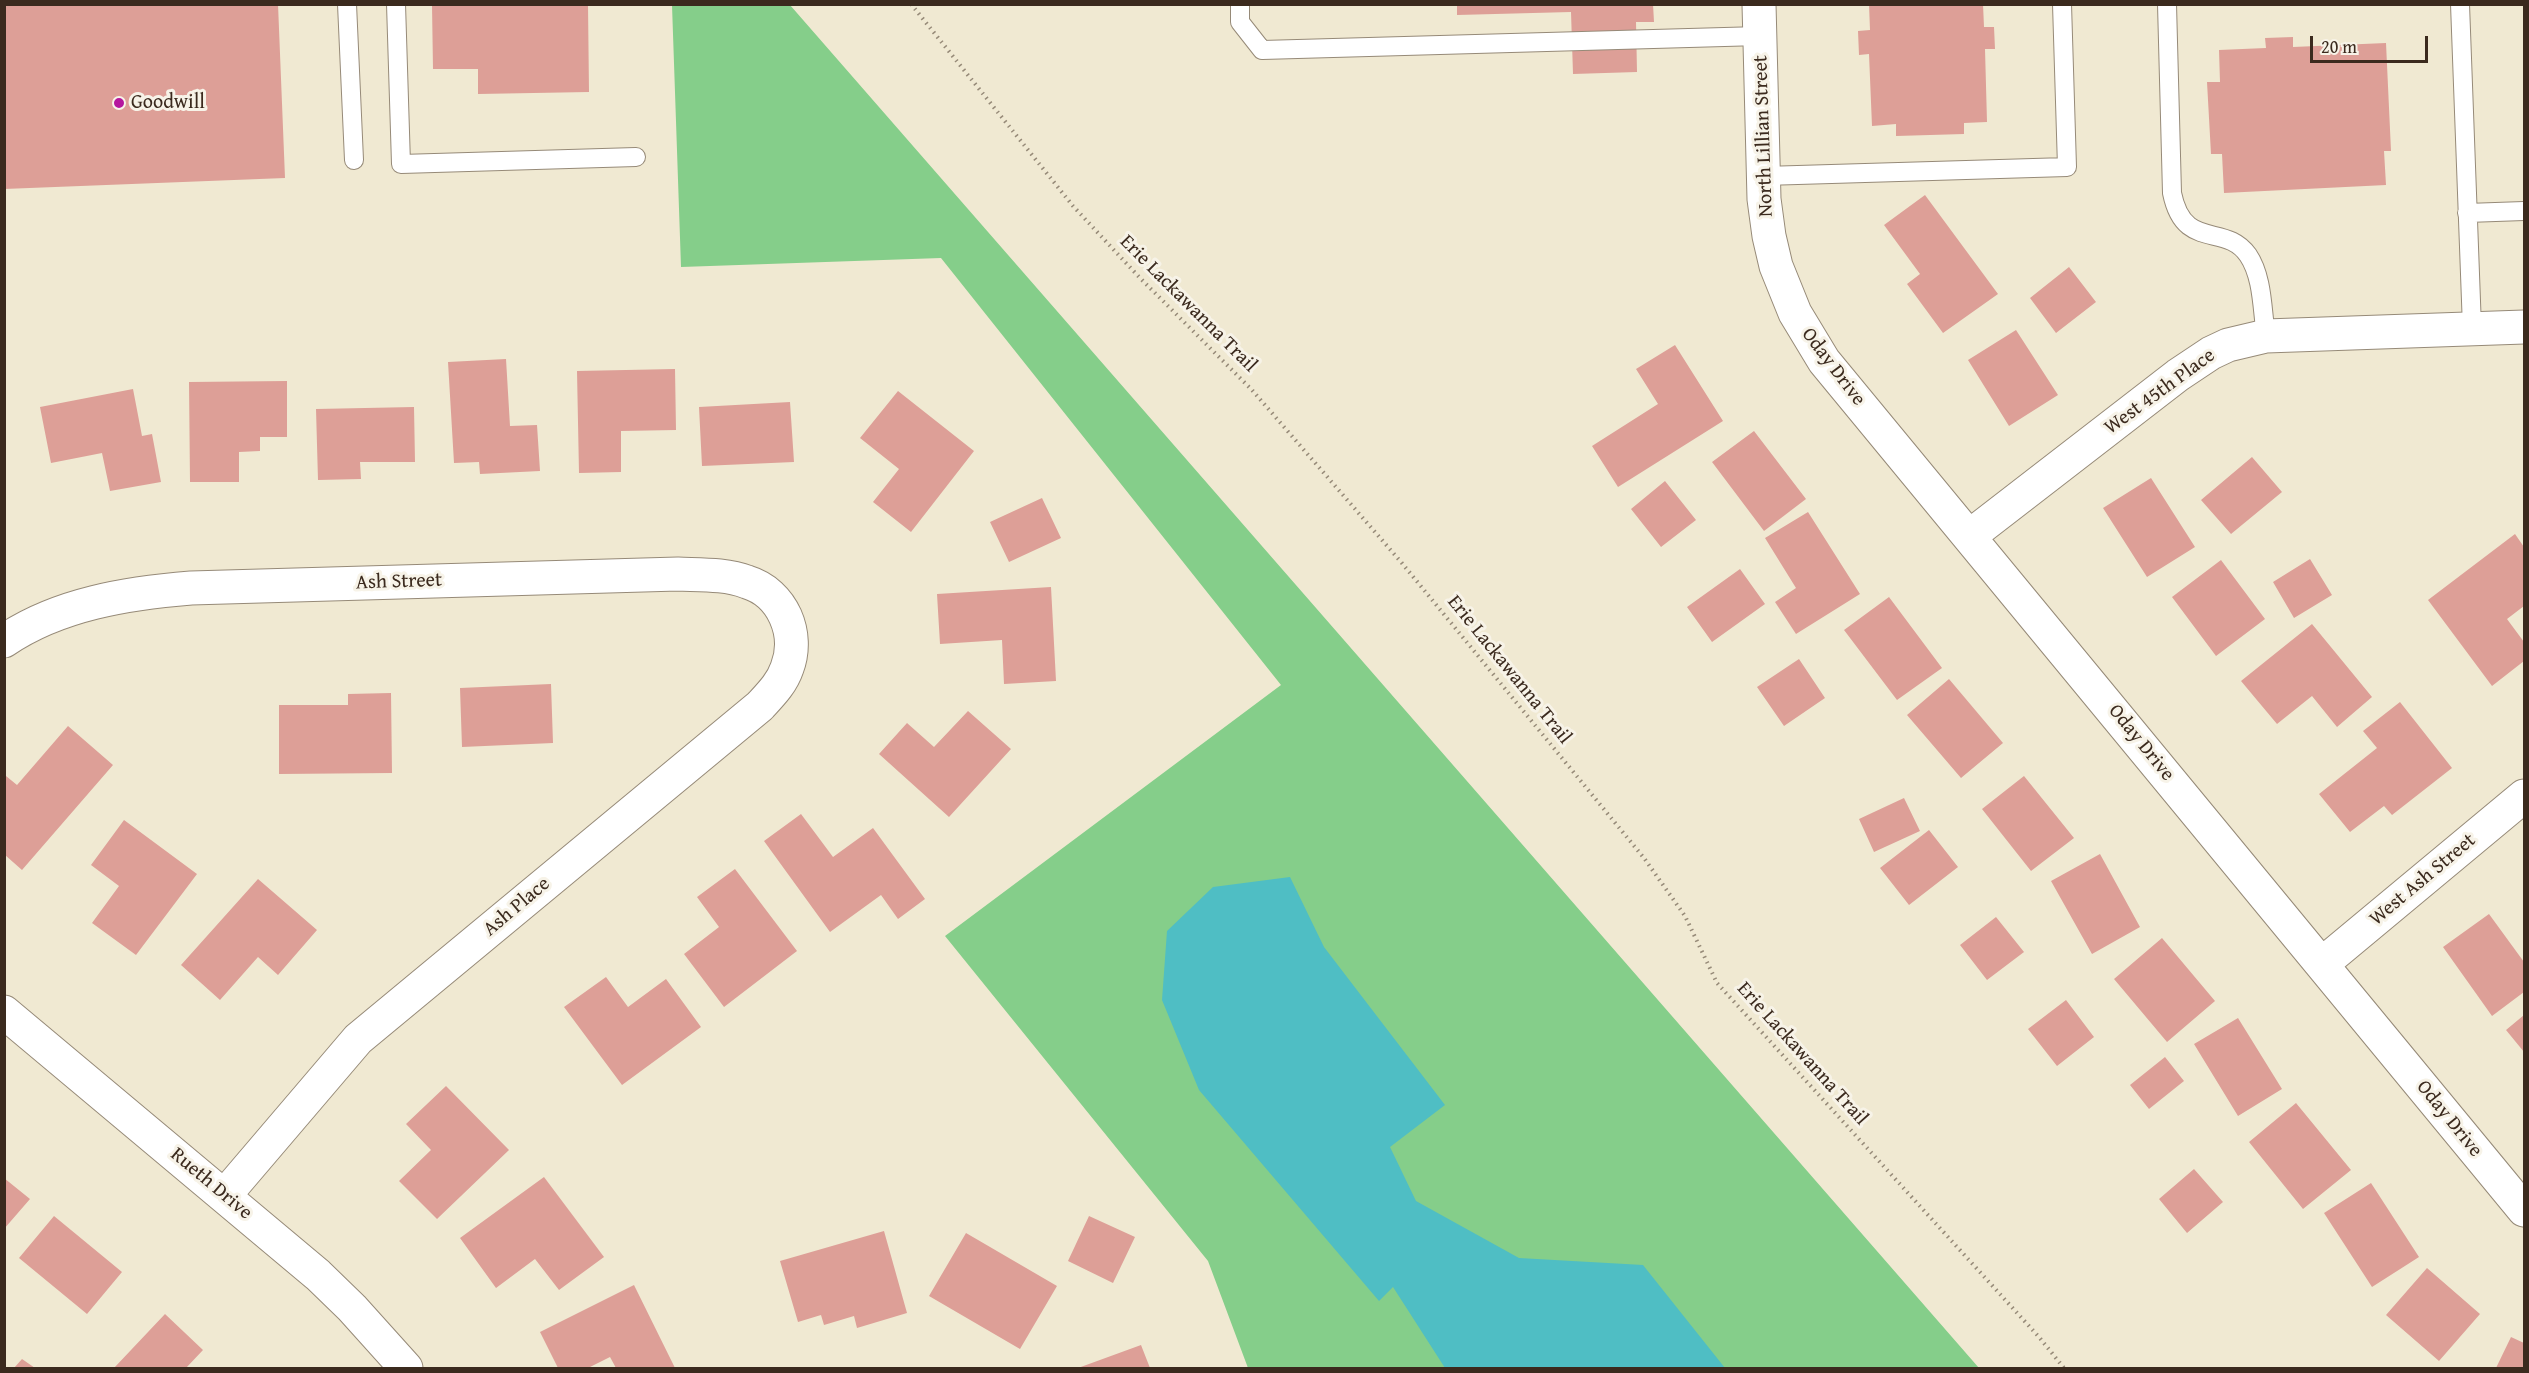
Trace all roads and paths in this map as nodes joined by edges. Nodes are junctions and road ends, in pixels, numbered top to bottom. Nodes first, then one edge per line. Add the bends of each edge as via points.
1 (347, 4) edge
2 (396, 4) edge
3 (911, 4) edge
4 (1240, 4) edge
5 (2062, 4) edge
6 (2167, 4) edge
7 (2460, 4) edge
8 (1759, 20) edge
9 (636, 157) dead end
10 (354, 160) dead end
11 (1764, 176) junction
12 (2524, 211) edge
13 (2467, 213) junction
14 (1776, 266) joint
15 (2524, 327) edge
16 (2472, 328) junction
17 (2266, 336) junction
18 (1971, 535) junction
19 (787, 618) joint
20 (4, 641) edge
21 (2524, 796) edge
22 (2322, 964) junction
23 (4, 1012) edge
24 (225, 1195) junction
25 (2524, 1209) edge
26 (406, 1368) edge
27 (2064, 1368) edge

1 - 10 lane
2 - 9 lane via 401,164
3 - 27 path, Erie Lackawanna Trail via 1073,206 1252,390 1401,562 1644,858 1685,916 1717,983
4 - 8 lane via 1240,22 1262,50
5 - 11 lane via 2067,168
6 - 17 lane via 2172,193 2176,212 2192,228 2229,239 2247,254 2258,278
7 - 13 lane
8 - 11 street, North Lillian Street
11 - 14 street, North Lillian Street
12 - 13 lane
13 - 16 lane
14 - 18 street, Oday Drive via 1795,313 1824,361
15 - 16 street, West 45th Place
16 - 17 street, West 45th Place
17 - 18 street, West 45th Place via 2228,345 2196,362
18 - 22 street, Oday Drive
19 - 20 street, Ash Street via 770,594 746,581 678,574 191,588 145,591 97,602 50,617
19 - 24 street, Ash Place via 791,639 787,668 778,687 760,706 358,1040
21 - 22 street, West Ash Street
22 - 25 street, Oday Drive
23 - 24 street, Rueth Drive
24 - 26 street, Rueth Drive via 352,1308

